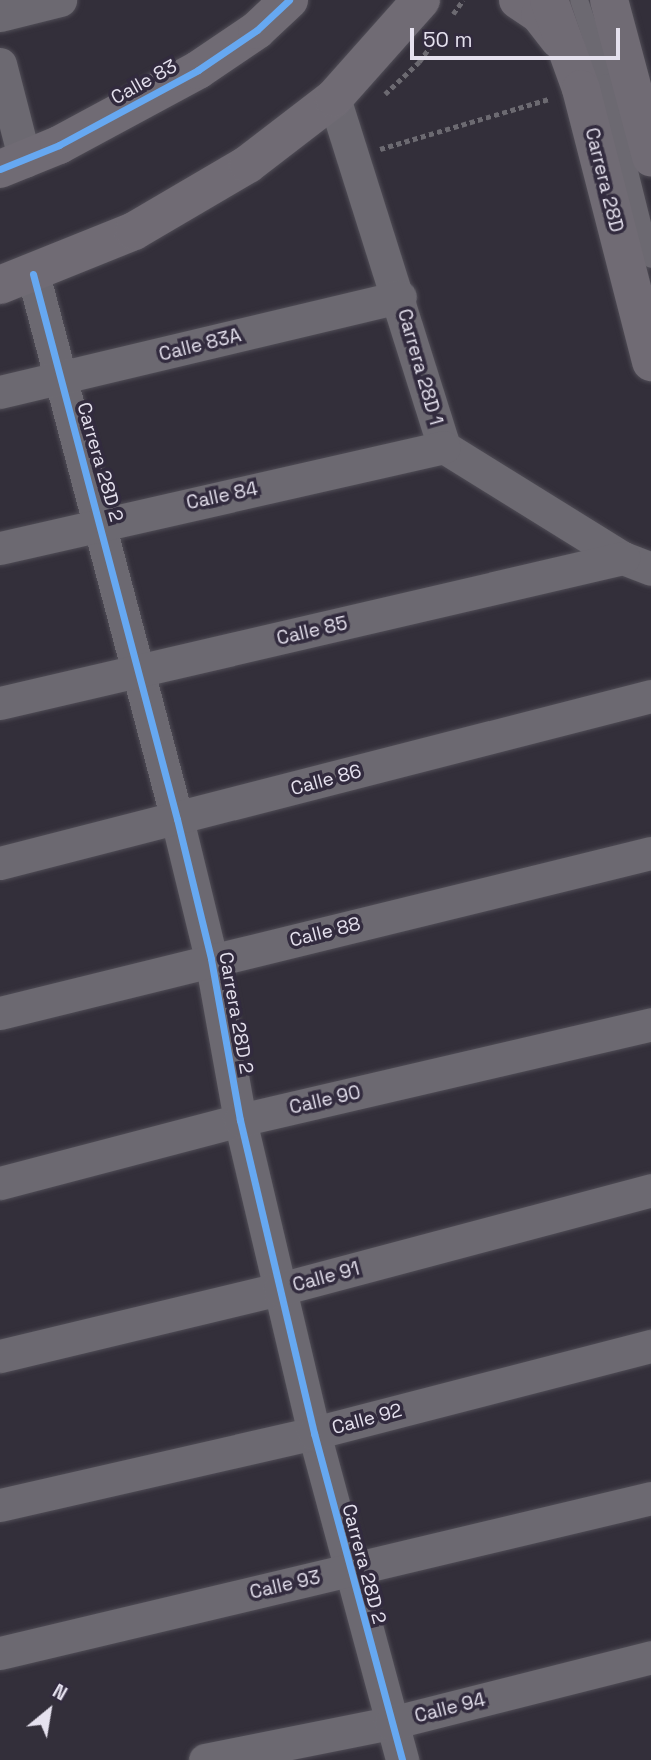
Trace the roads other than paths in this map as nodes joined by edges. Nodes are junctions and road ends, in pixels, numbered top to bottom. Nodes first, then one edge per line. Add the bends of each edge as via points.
1 (60, 0) edge
2 (289, 0) edge
3 (421, 0) edge
4 (517, 0) edge
5 (549, 0) edge
6 (579, 0) edge
7 (609, 0) edge
8 (0, 15) edge
9 (0, 64) edge
10 (574, 73) junction
11 (334, 98) junction
12 (651, 157) edge
13 (12, 165) edge
14 (651, 259) edge
15 (17, 280) edge
16 (400, 297) junction
17 (651, 362) edge
18 (60, 379) junction
19 (0, 392) edge
20 (444, 447) junction
21 (101, 523) junction
22 (0, 548) edge
23 (637, 564) edge
24 (138, 671) junction
25 (651, 696) edge
26 (0, 703) edge
27 (177, 819) junction
28 (651, 853) edge
29 (0, 863) edge
30 (211, 959) junction
31 (0, 1013) edge
32 (651, 1024) edge
33 (240, 1120) junction
34 (0, 1183) edge
35 (651, 1190) edge
36 (280, 1289) junction
37 (651, 1346) edge
38 (0, 1356) edge
39 (314, 1433) junction
40 (651, 1498) edge
41 (0, 1505) edge
42 (348, 1570) junction
43 (0, 1653) edge
44 (651, 1657) edge
45 (391, 1723) junction
46 (205, 1760) edge
47 (402, 1760) edge

1 - 8 street
2 - 13 main road, Calle 83 via 257,30 198,70
3 - 11 main road
4 - 10 main road via 556,34
5 - 10 main road, Carrera 28D
6 - 14 lane via 607,83
7 - 12 main road
9 - 13 street
10 - 17 main road, Carrera 28D
11 - 15 main road via 299,128 200,194 134,231
11 - 16 street, Carrera 28D 1
15 - 18 street, Carrera 28D 2
16 - 18 street, Calle 83A
16 - 20 street, Carrera 28D 1
18 - 19 street, Calle 83A
18 - 21 street, Carrera 28D 2
20 - 21 street, Calle 84
20 - 23 street, Carrera 28D 1
21 - 22 street, Calle 84
21 - 24 street, Carrera 28D 2
23 - 24 street, Calle 85
24 - 26 street, Calle 85
24 - 27 street, Carrera 28D 2
25 - 27 street, Calle 86
27 - 29 street, Calle 86
27 - 30 street, Carrera 28D 2
28 - 30 street, Calle 88
30 - 31 street, Calle 88
30 - 33 street, Carrera 28D 2
32 - 33 street, Calle 90
33 - 34 street, Calle 90
33 - 36 street, Carrera 28D 2
35 - 36 street, Calle 91
36 - 38 street, Calle 91
36 - 39 street, Carrera 28D 2
37 - 39 street, Calle 92
39 - 41 street, Calle 92
39 - 42 street, Carrera 28D 2
40 - 42 street, Calle 93
42 - 43 street, Calle 93
42 - 45 street, Carrera 28D 2
44 - 45 street, Calle 94
45 - 46 street, Calle 94
45 - 47 street, Carrera 28D 2

